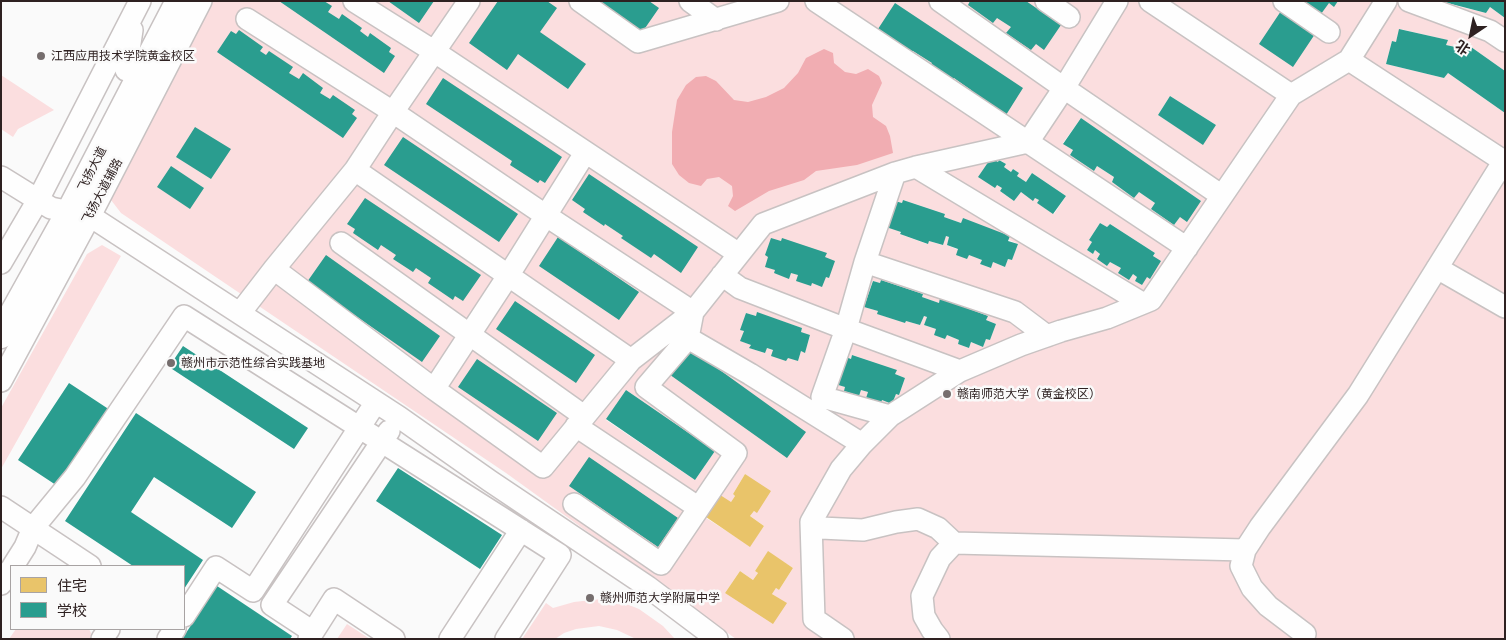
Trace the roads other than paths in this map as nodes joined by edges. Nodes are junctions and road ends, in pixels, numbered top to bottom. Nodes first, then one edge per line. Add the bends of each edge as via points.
1 (162, 1) edge
2 (179, 1) edge
3 (201, 1) edge
4 (354, 1) edge
5 (470, 1) edge
6 (580, 1) edge
7 (690, 1) edge
8 (778, 1) edge
9 (816, 1) edge
10 (940, 1) edge
11 (1046, 1) edge
12 (1117, 1) edge
13 (1150, 1) edge
14 (1284, 1) edge
15 (1386, 1) edge
16 (1409, 1) edge
17 (137, 7) edge
18 (1069, 16) dead end
19 (246, 19) dead end
20 (716, 20) junction
21 (1329, 32) dead end
22 (1505, 41) edge
23 (434, 52) junction
24 (1349, 60) junction
25 (126, 70) junction
26 (163, 74) junction
27 (1064, 88) junction
28 (1291, 95) junction
29 (392, 112) junction
30 (115, 125) junction
31 (1028, 142) junction
32 (585, 153) junction
33 (1504, 161) edge
34 (916, 167) junction
35 (355, 170) junction
36 (895, 173) junction
37 (1, 177) edge
38 (1222, 196) junction
39 (62, 208) junction
40 (545, 215) junction
41 (341, 243) dead end
42 (1187, 248) junction
43 (739, 254) junction
44 (865, 262) junction
45 (1, 263) edge
46 (1437, 268) junction
47 (274, 269) junction
48 (722, 275) junction
49 (508, 276) junction
50 (1, 298) edge
51 (1142, 303) junction
52 (1505, 308) edge
53 (693, 312) junction
54 (240, 313) junction
55 (846, 329) junction
56 (470, 334) junction
57 (1, 335) edge
58 (1047, 336) junction
59 (688, 338) junction
60 (630, 360) junction
61 (960, 371) junction
62 (750, 374) junction
63 (1, 380) edge
64 (434, 389) junction
65 (822, 397) junction
66 (376, 402) junction
67 (890, 416) junction
68 (399, 417) junction
69 (580, 421) junction
70 (360, 428) junction
71 (382, 442) junction
72 (862, 444) junction
73 (574, 504) dead end
74 (1, 507) edge
75 (699, 508) junction
76 (811, 522) junction
77 (33, 528) junction
78 (521, 530) junction
79 (954, 543) junction
80 (1245, 550) junction
81 (13, 565) edge
82 (88, 565) edge
83 (10, 570) edge
84 (1, 584) edge
85 (253, 591) junction
86 (272, 605) junction
87 (185, 614) edge
88 (1305, 634) dead end
89 (311, 635) edge
90 (394, 639) edge
91 (450, 639) edge
92 (506, 639) edge
93 (718, 639) edge
94 (843, 639) edge
95 (939, 639) edge

1 - 25 main road, 飞扬大道
2 - 30 main road, 飞扬大道
3 - 26 street, 飞扬大道辅路
4 - 23 street
5 - 23 street
6 - 20 street via 638,42
7 - 20 street
8 - 20 street
9 - 31 street
10 - 27 street
11 - 18 street
12 - 27 street
13 - 28 street
14 - 21 street
15 - 24 street
16 - 22 street via 1490,31
17 - 25 street
17 - 39 street, 飞扬大道辅路
19 - 29 street
23 - 29 street
23 - 32 street
24 - 28 street
24 - 33 street
25 - 39 main road, 飞扬大道
26 - 30 street
26 - 39 street, 飞扬大道辅路
27 - 31 street
27 - 38 street
28 - 38 street
29 - 35 street
29 - 40 street
30 - 39 main road, 飞扬大道
31 - 34 street
31 - 42 street
32 - 40 street
32 - 43 street
33 - 46 street
34 - 36 street
34 - 51 street
35 - 47 street
35 - 49 street
36 - 43 street via 763,224
36 - 44 street
37 - 39 street
38 - 42 street
39 - 45 street, 飞扬大道辅路
39 - 50 main road, 飞扬大道
39 - 54 street
39 - 57 main road, 飞扬大道
39 - 63 street, 飞扬大道辅路
40 - 49 street
40 - 53 street
41 - 56 street
42 - 51 street via 1151,300
43 - 48 street
44 - 55 street
44 - 58 street via 1015,312
46 - 52 street
46 - 80 street via 1358,395
47 - 54 street
47 - 64 street
48 - 53 street
48 - 55 street via 740,288
49 - 56 street
49 - 60 street
51 - 58 street via 1107,318
53 - 59 street
53 - 60 street
54 - 66 street
55 - 61 street
55 - 65 street
56 - 64 street
56 - 69 street
58 - 61 street
59 - 62 street
59 - 75 street via 646,387 736,453
60 - 69 street
61 - 67 street
62 - 65 street
62 - 72 street
64 - 69 street via 543,467
65 - 67 street
66 - 68 street
66 - 70 street
67 - 72 street
68 - 71 street
68 - 93 street
69 - 75 street
70 - 71 street
70 - 77 street via 184,316 75,477
70 - 85 street
71 - 78 street
71 - 86 street
72 - 76 street via 841,469
73 - 75 street via 661,564
74 - 77 street
76 - 79 street via 821,528 862,530 918,519 938,528
76 - 94 street via 814,619
77 - 81 street
77 - 82 street
78 - 91 street
78 - 92 street via 560,555
79 - 80 street
79 - 95 street via 940,558 922,596 924,616
80 - 88 street via 1241,566 1252,588 1268,606
83 - 84 street
85 - 86 street
85 - 87 street via 216,567
86 - 89 street
89 - 90 street via 334,599

